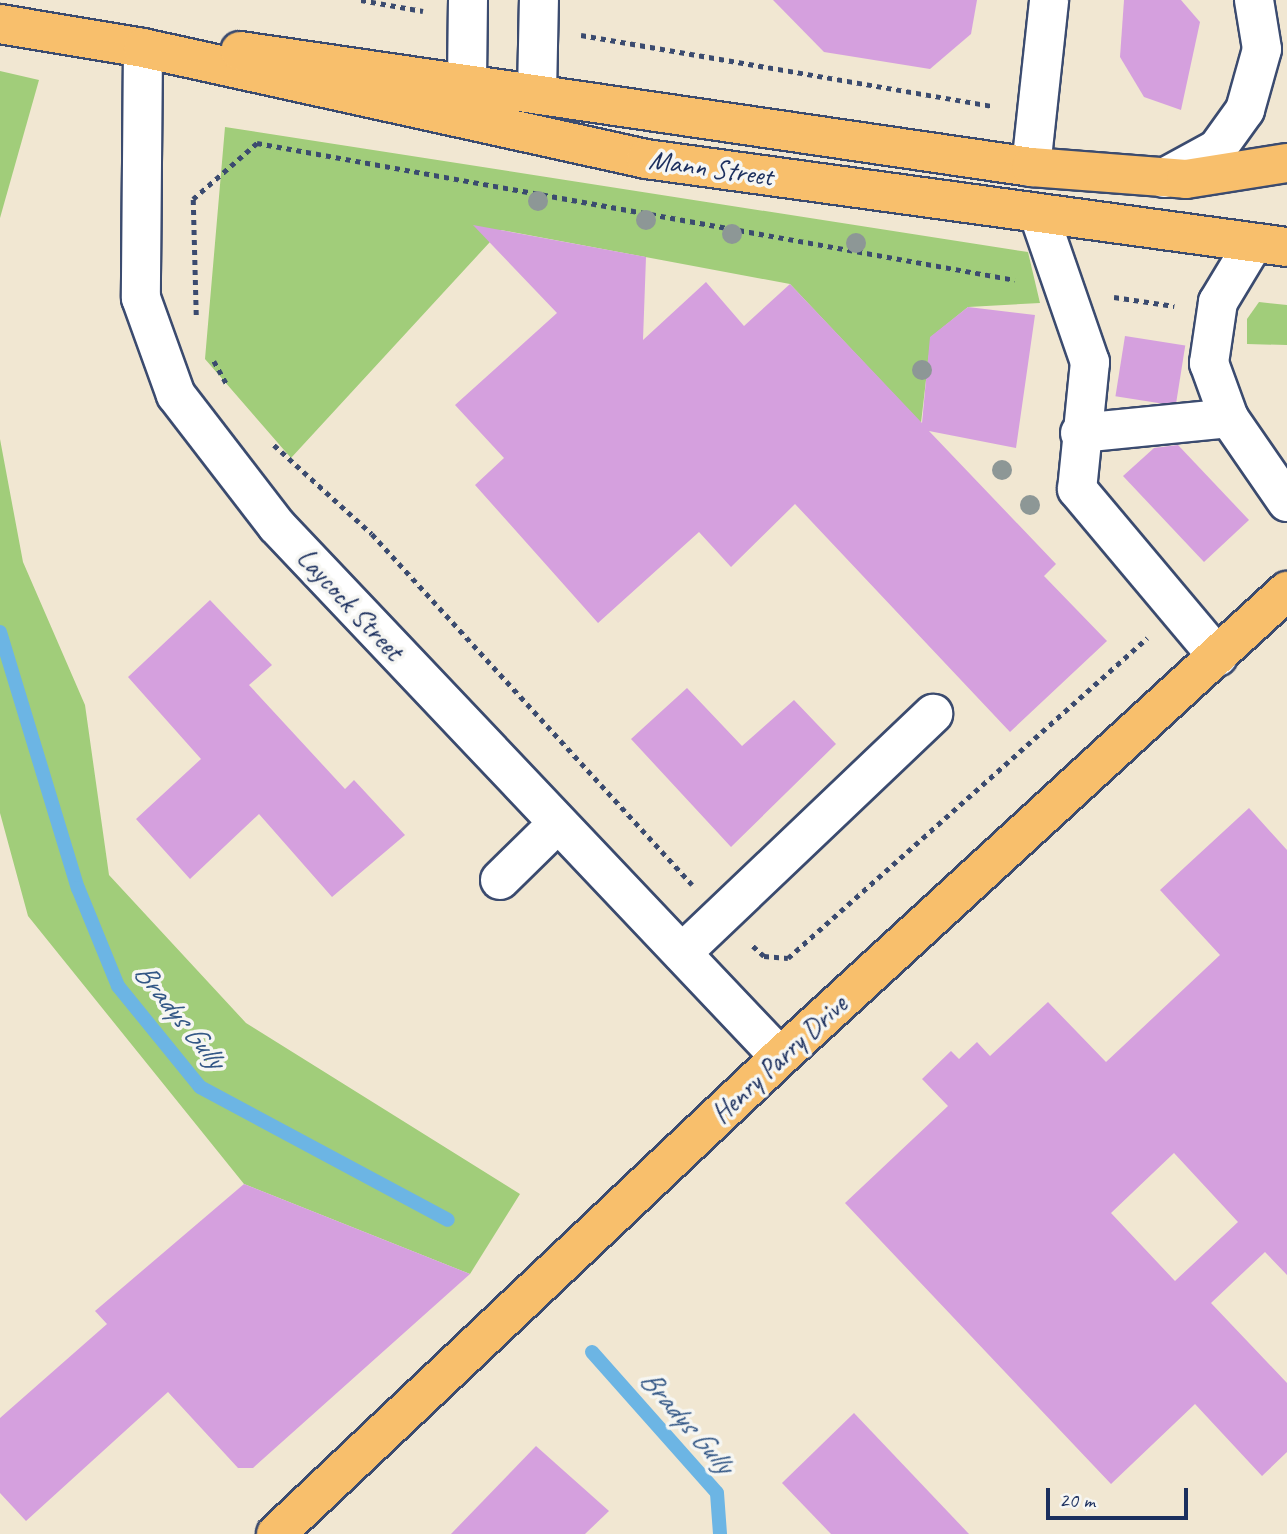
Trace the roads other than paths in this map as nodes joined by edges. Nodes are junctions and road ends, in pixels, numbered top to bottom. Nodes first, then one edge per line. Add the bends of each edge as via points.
1 (1049, 0) edge
2 (1255, 0) edge
3 (1261, 0) edge
4 (468, 9) edge
5 (539, 14) edge
6 (0, 24) edge
7 (1287, 27) edge
8 (143, 48) junction
9 (467, 81) junction
10 (537, 93) junction
11 (1287, 163) edge
12 (1031, 167) junction
13 (1164, 178) junction
14 (1039, 215) junction
15 (1270, 245) edge
16 (1229, 418) junction
17 (1080, 433) junction
18 (1287, 502) edge
19 (1287, 591) edge
20 (1218, 657) junction
21 (933, 714) dead end
22 (557, 824) junction
23 (500, 880) dead end
24 (682, 953) junction
25 (780, 1057) junction
26 (276, 1534) edge

1 - 12 street
2 - 13 street via 1262,49 1245,110 1217,149
3 - 7 street
4 - 9 street
5 - 10 street
6 - 8 main road, Mann Street
8 - 9 main road, Mann Street via 299,56
8 - 14 main road, Mann Street via 621,154
8 - 22 street, Laycock Street via 141,298 176,395 277,526
9 - 10 main road, Mann Street
10 - 12 main road, Mann Street
11 - 13 main road, Mann Street
12 - 13 main road, Mann Street
14 - 15 main road, Mann Street
14 - 17 street via 1090,362
15 - 16 street via 1215,313 1209,363
16 - 17 street
16 - 18 street
17 - 20 street via 1077,489
19 - 20 main road, Henry Parry Drive
20 - 25 main road, Henry Parry Drive
21 - 24 street
22 - 23 street
22 - 24 street, Laycock Street
24 - 25 street, Laycock Street
25 - 26 main road, Henry Parry Drive

